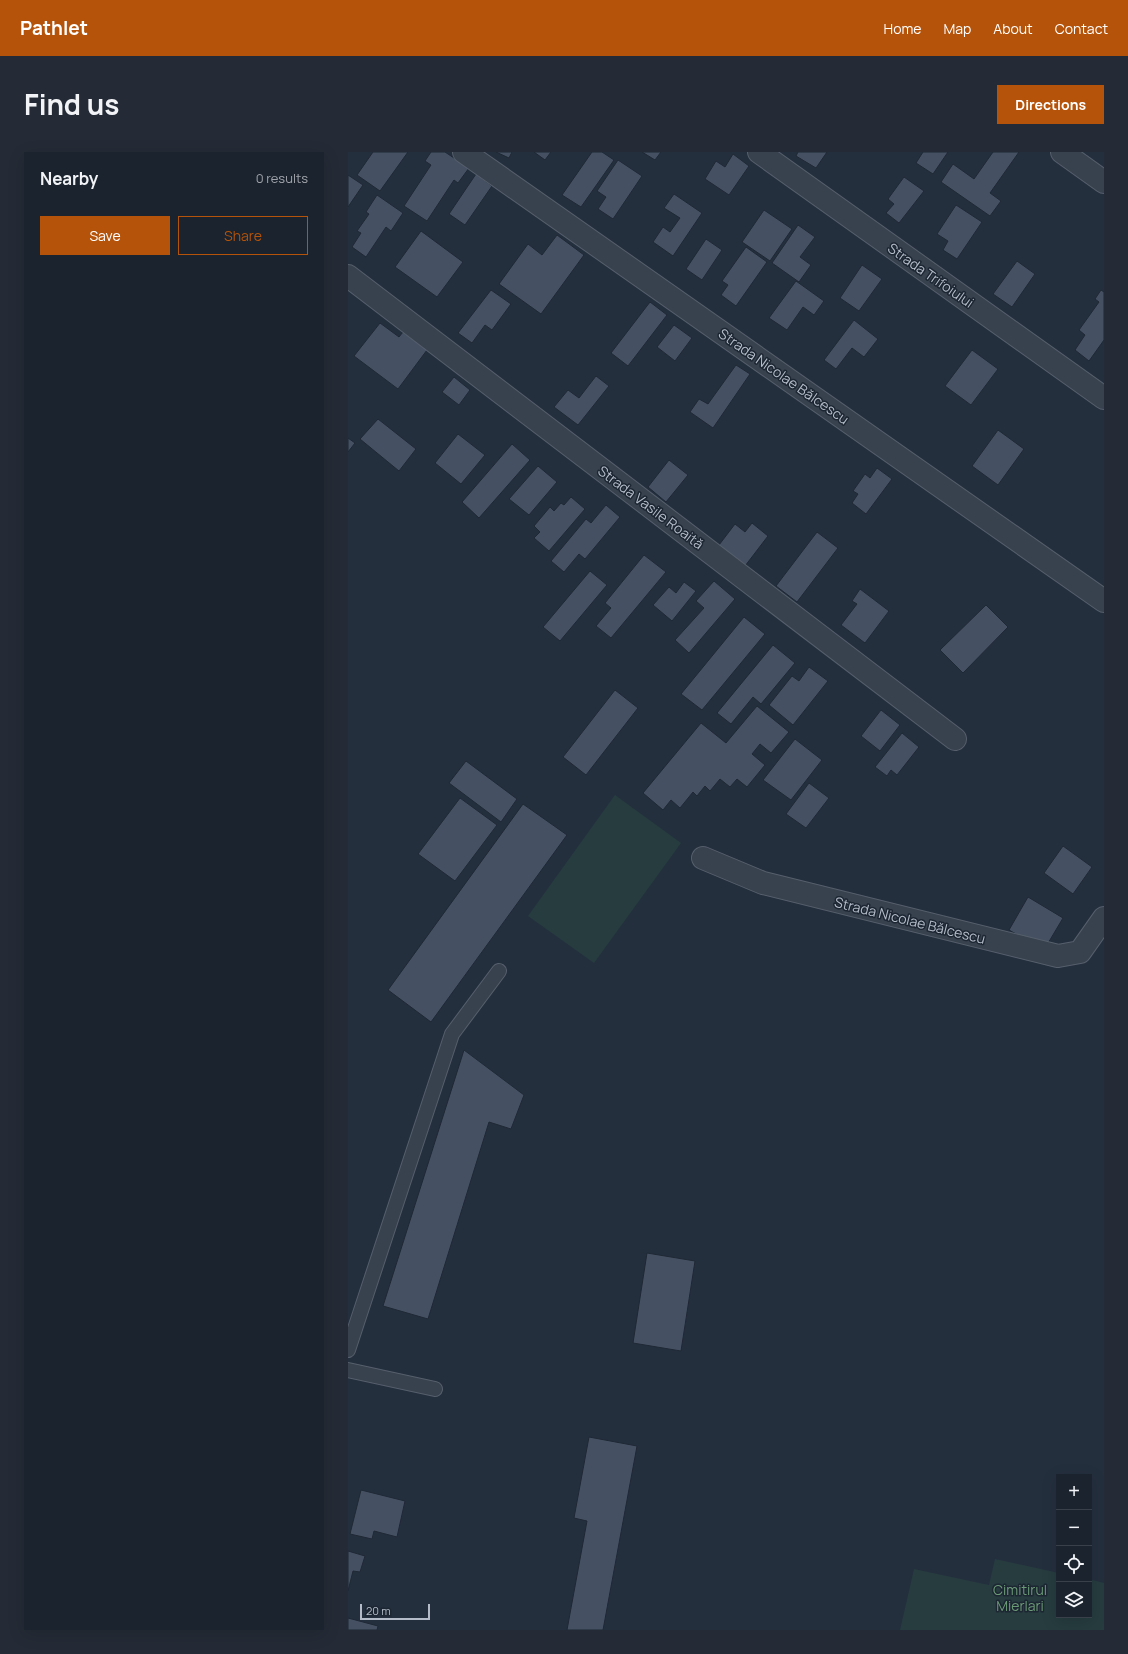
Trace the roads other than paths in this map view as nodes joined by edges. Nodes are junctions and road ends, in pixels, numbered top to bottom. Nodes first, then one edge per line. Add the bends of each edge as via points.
1 (464, 152) edge
2 (759, 152) edge
3 (1062, 152) edge
4 (1104, 182) edge
5 (348, 276) edge
6 (1104, 398) edge
7 (1102, 596) edge
8 (955, 739) dead end
9 (704, 858) dead end
10 (1104, 918) edge
11 (499, 971) dead end
12 (348, 1350) edge
13 (348, 1370) edge
14 (435, 1389) dead end

1 - 7 street, Strada Nicolae Bălcescu
2 - 6 street, Strada Trifoiului
3 - 4 street
5 - 8 street, Strada Vasile Roaită
9 - 10 street, Strada Nicolae Bălcescu via 763,883 1058,956 1080,952
11 - 12 lane via 452,1034
13 - 14 lane

